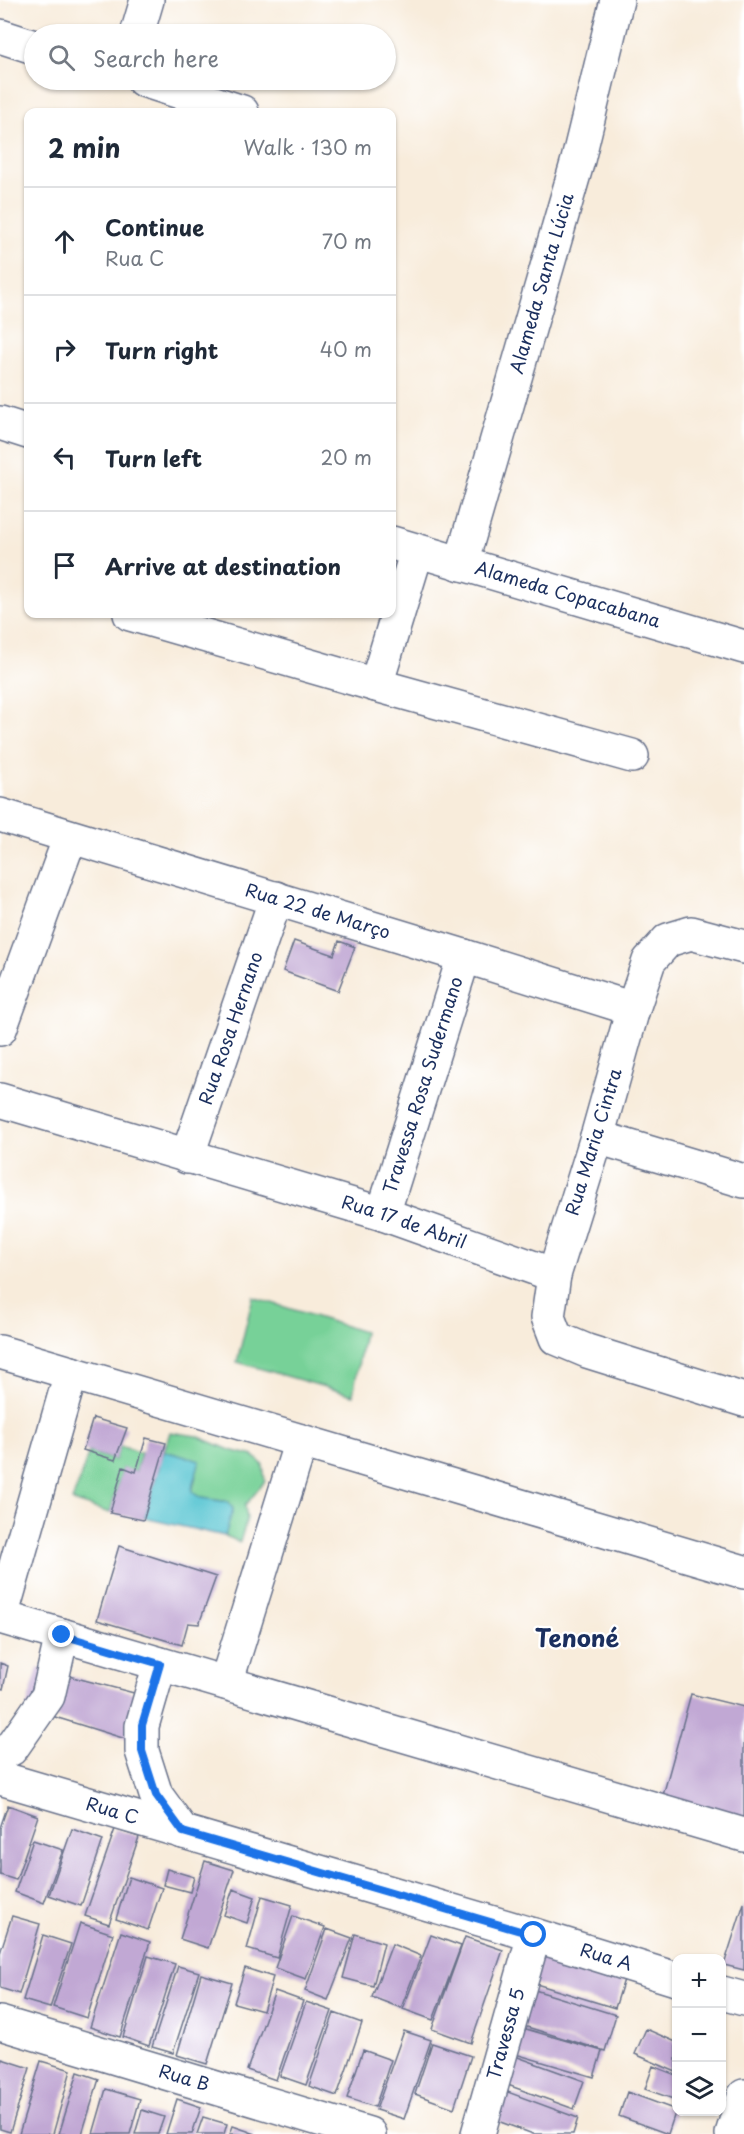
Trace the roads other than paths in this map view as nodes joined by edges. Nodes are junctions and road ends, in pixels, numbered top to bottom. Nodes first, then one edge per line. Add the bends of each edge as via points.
1 (147, 0) edge
2 (617, 0) edge
3 (140, 24) edge
4 (0, 36) edge
5 (24, 44) edge
6 (174, 90) edge
7 (230, 108) edge
8 (0, 423) edge
9 (24, 431) edge
10 (404, 547) edge
11 (461, 564) junction
12 (396, 586) edge
13 (144, 618) edge
14 (390, 618) edge
15 (744, 647) edge
16 (376, 685) junction
17 (632, 756) dead end
18 (0, 815) edge
19 (70, 837) junction
20 (276, 898) junction
21 (744, 947) edge
22 (465, 956) junction
23 (633, 1009) junction
24 (0, 1029) edge
25 (0, 1100) edge
26 (597, 1137) junction
27 (187, 1157) junction
28 (744, 1181) edge
29 (383, 1214) junction
30 (554, 1275) junction
31 (0, 1352) edge
32 (71, 1373) junction
33 (744, 1400) edge
34 (301, 1441) junction
35 (744, 1572) edge
36 (1, 1617) edge
37 (62, 1635) junction
38 (160, 1664) junction
39 (226, 1683) junction
40 (0, 1754) edge
41 (0, 1778) edge
42 (183, 1832) junction
43 (744, 1835) edge
44 (534, 1935) junction
45 (672, 1978) edge
46 (726, 1994) edge
47 (744, 2000) edge
48 (0, 2023) edge
49 (744, 2096) edge
50 (369, 2134) edge
51 (478, 2134) edge
52 (732, 2134) edge

1 - 3 street
2 - 11 street, Alameda Santa Lúcia via 578,160
4 - 5 street
6 - 7 street
8 - 9 street
10 - 11 street, Alameda Copacabana
10 - 12 street
11 - 15 street, Alameda Copacabana
13 - 16 street
14 - 16 street
16 - 17 street
18 - 19 street, Rua 22 de Março
19 - 20 street, Rua 22 de Março
19 - 24 street
20 - 22 street, Rua 22 de Março
20 - 27 street, Rua Rosa Hernano
21 - 23 street, Rua Maria Cintra via 692,933 669,940 649,961
22 - 23 street, Rua 22 de Março
22 - 29 street, Travessa Rosa Sudermano
23 - 26 street, Rua Maria Cintra
25 - 27 street, Rua 17 de Abril
26 - 28 street
26 - 30 street, Rua Maria Cintra
27 - 29 street, Rua 17 de Abril
29 - 30 street, Rua 17 de Abril
30 - 33 street via 548,1317 556,1338
31 - 32 street
32 - 34 street
32 - 36 street
34 - 35 street
34 - 39 street
36 - 37 street
37 - 38 street
37 - 40 street via 48,1696 11,1749
38 - 39 street
38 - 42 street via 142,1725 142,1751 156,1795
39 - 43 street
41 - 42 street, Rua C
42 - 44 street, Rua C
44 - 45 street, Rua A
44 - 51 street, Travessa 5
46 - 47 street
48 - 50 street, Rua B
49 - 52 street

